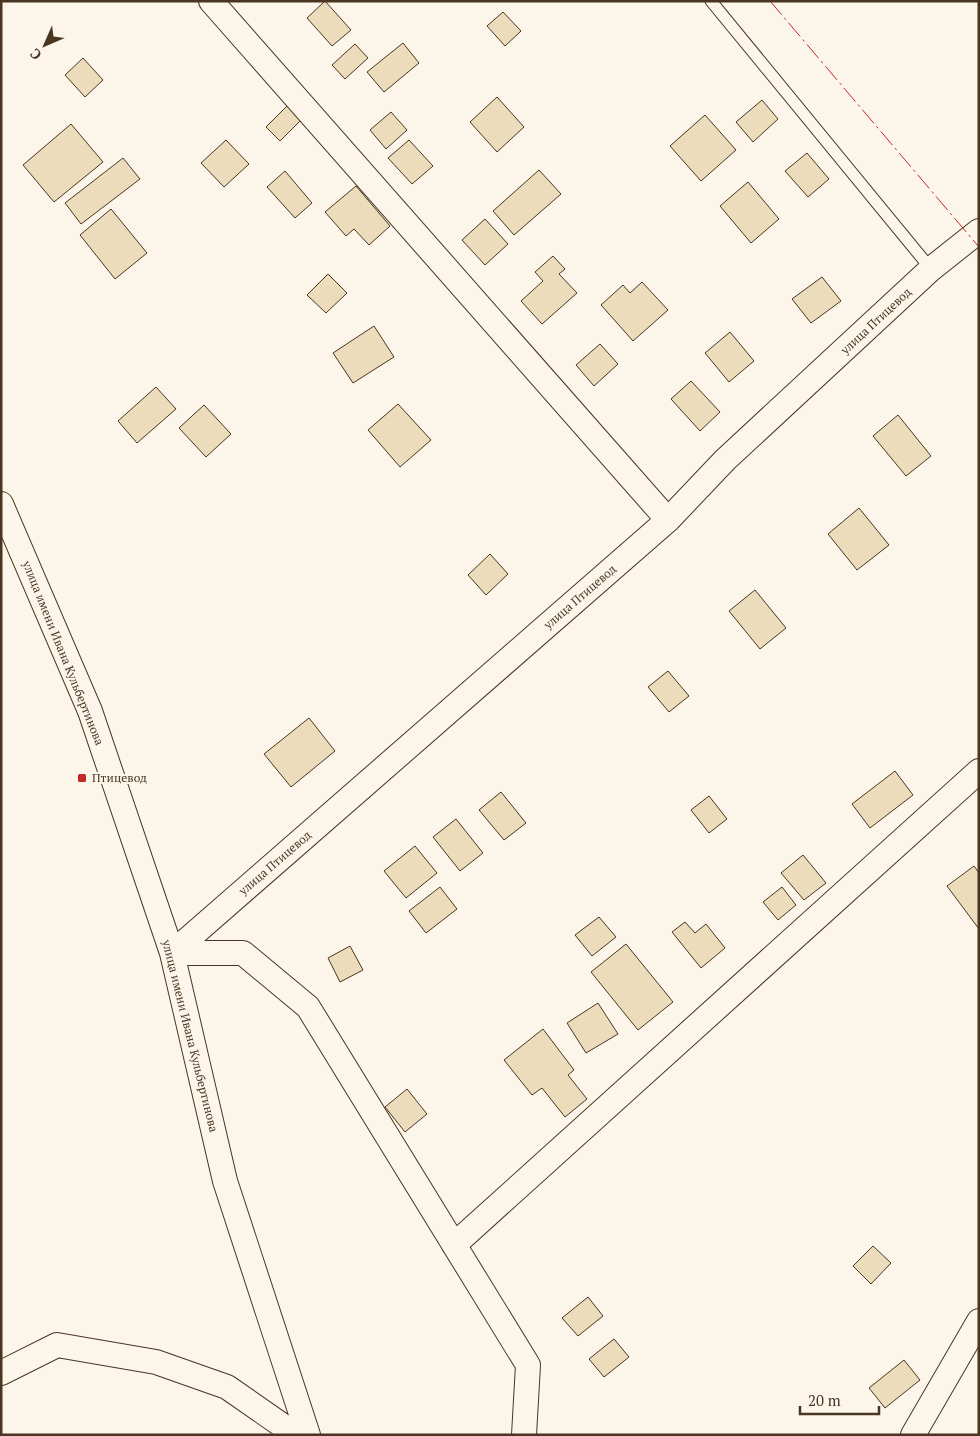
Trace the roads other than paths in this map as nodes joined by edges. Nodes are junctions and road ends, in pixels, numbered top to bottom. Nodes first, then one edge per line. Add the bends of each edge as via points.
1 (211, 1) edge
2 (711, 1) edge
3 (979, 230) edge
4 (931, 269) junction
5 (1, 504) edge
6 (668, 520) junction
7 (979, 771) edge
8 (172, 953) junction
9 (454, 1245) junction
10 (979, 1321) edge
11 (1, 1373) edge
12 (296, 1435) edge
13 (308, 1435) edge
14 (524, 1435) edge
15 (913, 1435) edge

1 - 6 street
2 - 4 lane
3 - 4 street, улица Птицевод
4 - 6 street, улица Птицевод via 725,460
5 - 8 street, улица имени Ивана Кульбертинова via 90,712
6 - 8 street, улица Птицевод
7 - 9 street
8 - 9 street via 242,953 308,1007
8 - 13 street, улица имени Ивана Кульбертинова via 225,1181
9 - 14 street via 528,1365
10 - 15 street
11 - 12 street via 57,1345 156,1362 226,1387

